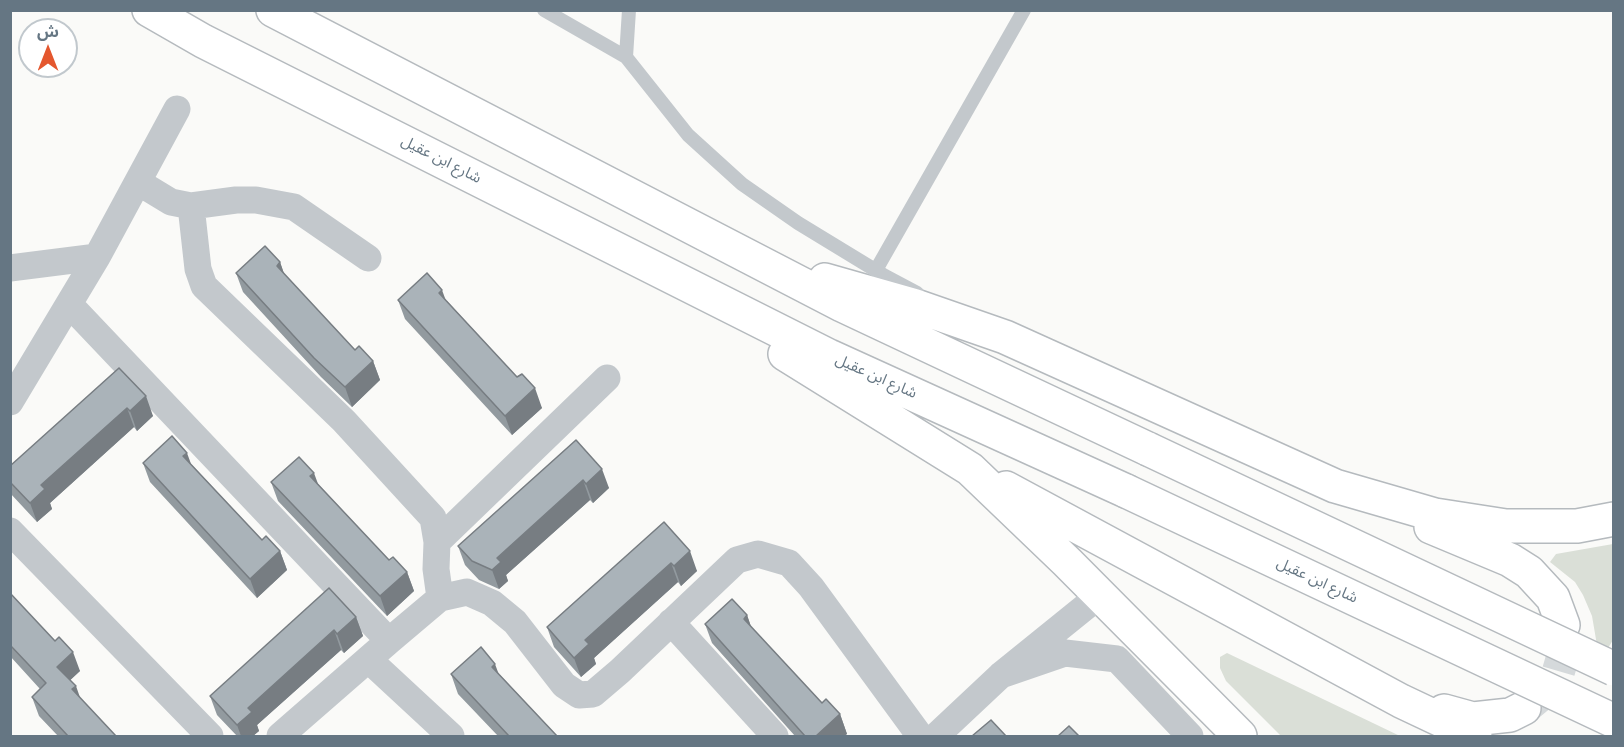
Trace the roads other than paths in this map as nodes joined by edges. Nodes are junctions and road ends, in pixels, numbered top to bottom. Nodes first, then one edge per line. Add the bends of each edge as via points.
1 (149, 10) edge
2 (273, 10) edge
3 (544, 10) edge
4 (628, 10) edge
5 (1024, 10) edge
6 (626, 57) junction
7 (177, 109) dead end
8 (138, 182) junction
9 (191, 206) junction
10 (613, 247) junction
11 (97, 257) junction
12 (368, 258) dead end
13 (10, 268) edge
14 (772, 269) junction
15 (876, 270) junction
16 (69, 304) junction
17 (1005, 337) junction
18 (607, 378) dead end
19 (10, 402) edge
20 (970, 469) junction
21 (1335, 486) junction
22 (1614, 519) edge
23 (10, 531) edge
24 (437, 542) junction
25 (1100, 595) junction
26 (440, 598) junction
27 (671, 622) junction
28 (1563, 625) tunnel mouth
29 (388, 641) junction
30 (369, 660) junction
31 (1614, 669) edge
32 (1001, 675) junction
33 (1401, 701) junction
34 (1524, 708) tunnel mouth
35 (1614, 720) edge
36 (210, 736) edge
37 (280, 736) edge
38 (451, 736) edge
39 (775, 736) edge
40 (920, 736) edge
41 (936, 736) edge
42 (1190, 736) edge
43 (1240, 736) edge
44 (1475, 736) edge

1 - 10 main road, شارع ابن عقيل via 203,41
2 - 14 main road
3 - 6 lane
4 - 6 lane
5 - 15 lane
6 - 15 lane via 688,135 742,184
7 - 8 street
8 - 9 street via 171,202
8 - 11 street
9 - 12 street via 256,200 294,207
9 - 24 street via 198,269 204,286 344,421 417,498 433,518
10 - 20 main road
10 - 35 main road, شارع ابن عقيل, bridge via 829,356
11 - 13 street
11 - 16 street
14 - 17 main road via 885,297
14 - 31 main road, bridge
15 - 17 lane
16 - 19 street
16 - 29 street
17 - 21 main road
18 - 24 street
20 - 25 main road
20 - 33 main road
21 - 22 main road via 1435,515 1506,526 1577,526
21 - 28 main road via 1510,560 1529,572 1554,598
23 - 36 street
24 - 26 street
25 - 32 street
25 - 43 main road
26 - 27 street via 467,592 492,603 515,622 564,685 579,695 593,694
26 - 29 street
27 - 39 street
27 - 40 street via 737,560 758,554 789,563 811,587
29 - 30 street
30 - 37 street
30 - 38 street
32 - 41 street
32 - 42 street via 1065,653 1118,659
33 - 34 main road via 1473,719 1510,715
33 - 44 main road

